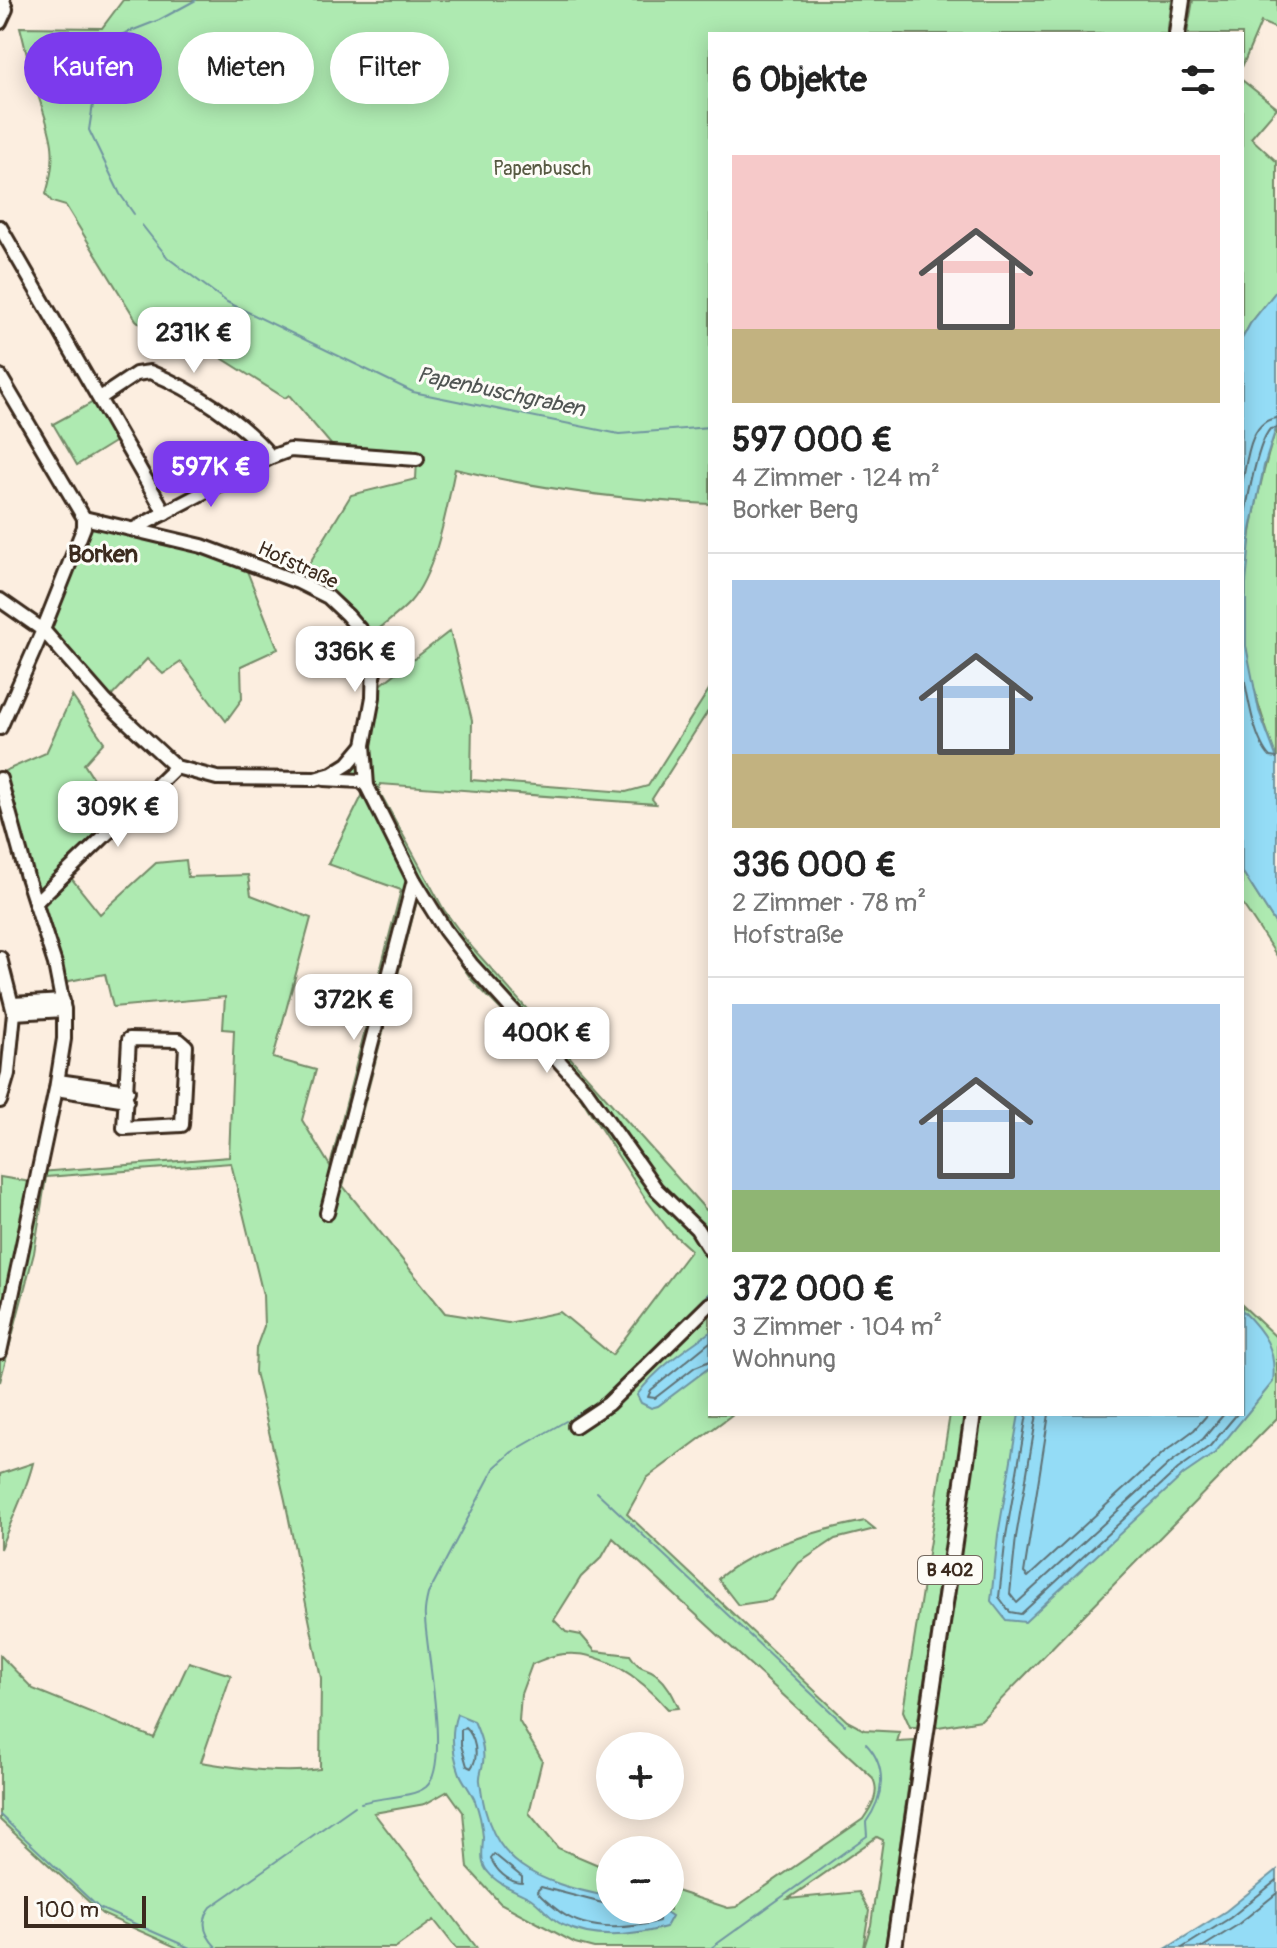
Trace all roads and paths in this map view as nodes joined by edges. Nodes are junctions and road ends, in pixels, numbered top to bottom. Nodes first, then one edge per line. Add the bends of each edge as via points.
1 (3, 0) edge
2 (1182, 0) edge
3 (0, 22) edge
4 (1177, 32) edge
5 (0, 227) edge
6 (0, 376) edge
7 (100, 398) junction
8 (271, 457) junction
9 (417, 459) dead end
10 (165, 513) junction
11 (84, 518) junction
12 (134, 529) junction
13 (0, 600) edge
14 (43, 630) junction
15 (4, 702) edge
16 (0, 728) edge
17 (364, 745) junction
18 (176, 767) junction
19 (0, 779) edge
20 (315, 779) junction
21 (367, 786) junction
22 (414, 880) junction
23 (35, 903) junction
24 (0, 958) edge
25 (64, 1006) junction
26 (14, 1008) junction
27 (57, 1085) junction
28 (128, 1096) junction
29 (0, 1101) edge
30 (327, 1213) dead end
31 (708, 1247) edge
32 (708, 1306) edge
33 (0, 1352) edge
34 (973, 1416) edge
35 (575, 1426) dead end
36 (894, 1948) edge

1 - 3 street via 6,9
2 - 4 main road
5 - 7 street
6 - 11 street
7 - 8 street via 136,374 150,372 253,434
7 - 10 street
8 - 9 street via 290,450
8 - 10 street
10 - 12 street
11 - 12 street, Hofstraße
11 - 14 street
12 - 17 street, Hofstraße via 202,546 328,597 367,638 374,657
13 - 14 street
14 - 15 street
14 - 18 street via 106,702
15 - 16 street
17 - 20 street via 348,764
17 - 21 street, Hofstraße
18 - 20 street via 217,778
18 - 23 street
19 - 23 street
20 - 21 street via 361,781
21 - 22 street
22 - 30 street
22 - 31 street via 471,964 587,1092 656,1189
23 - 25 street
24 - 26 street
25 - 26 street
25 - 27 street
26 - 29 street
27 - 28 street
27 - 33 street
28 - 28 street via 124,1128 182,1125 182,1041 129,1039
32 - 35 street via 608,1404
34 - 36 main road, B 402

